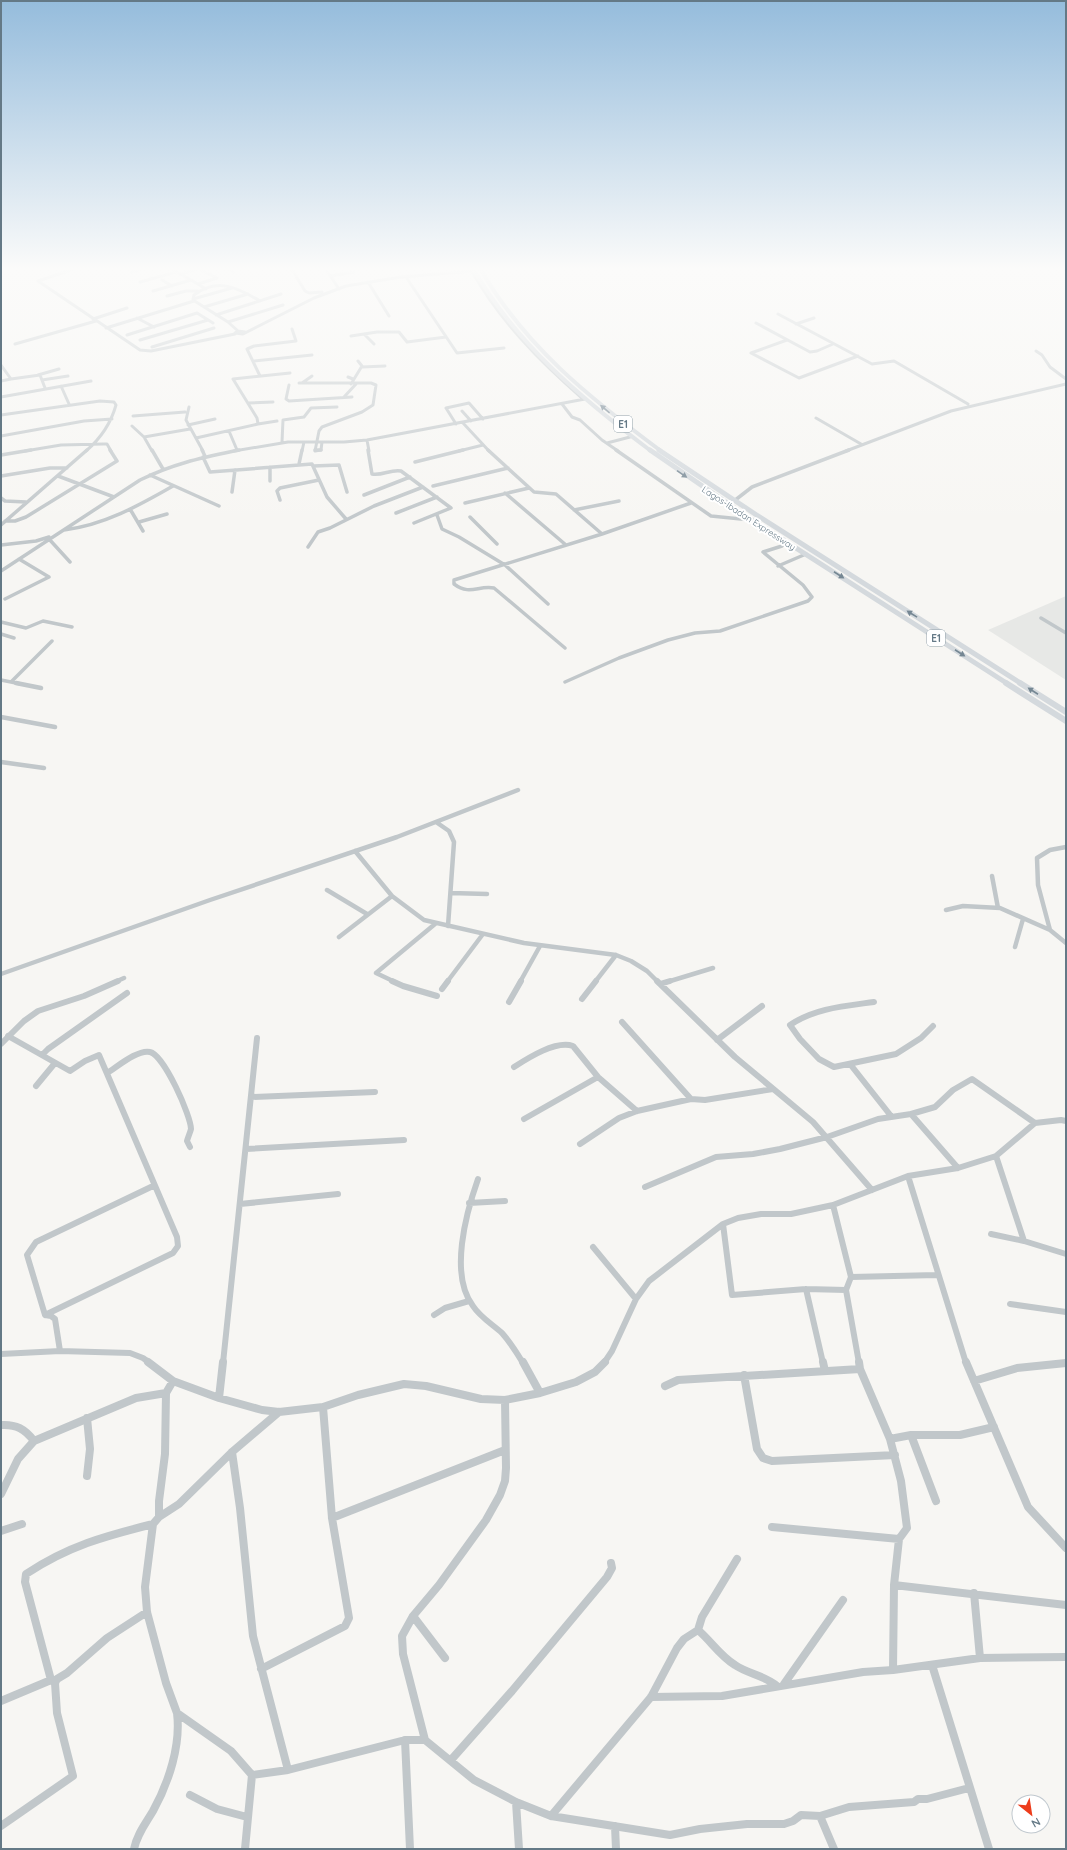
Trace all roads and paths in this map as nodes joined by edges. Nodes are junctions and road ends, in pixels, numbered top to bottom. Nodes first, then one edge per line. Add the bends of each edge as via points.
1 (250, 354) edge
2 (538, 354) edge
3 (545, 354) edge
4 (754, 354) edge
5 (855, 354) edge
6 (1041, 354) edge
7 (312, 355) dead end
8 (858, 356) junction
9 (253, 361) junction
10 (358, 361) dead end
11 (1, 365) edge
12 (385, 366) dead end
13 (362, 368) junction
14 (59, 369) dead end
15 (290, 372) dead end
16 (38, 375) junction
17 (68, 376) dead end
18 (260, 376) junction
19 (312, 376) dead end
20 (348, 377) dead end
21 (11, 379) junction
22 (354, 379) junction
23 (1066, 379) edge
24 (42, 380) junction
25 (1, 381) edge
26 (90, 381) dead end
27 (351, 384) junction
28 (356, 384) junction
29 (1066, 384) edge
30 (289, 385) dead end
31 (61, 386) junction
32 (45, 388) junction
33 (1, 397) edge
34 (352, 397) dead end
35 (344, 398) junction
36 (584, 399) junction
37 (273, 402) dead end
38 (248, 403) junction
39 (68, 404) junction
40 (562, 404) junction
41 (968, 404) dead end
42 (189, 407) dead end
43 (336, 407) dead end
44 (462, 411) dead end
45 (185, 412) junction
46 (1, 415) edge
47 (133, 416) dead end
48 (816, 418) dead end
49 (112, 419) junction
50 (215, 419) dead end
51 (483, 419) junction
52 (277, 421) dead end
53 (471, 421) junction
54 (463, 423) junction
55 (258, 424) junction
56 (456, 424) junction
57 (188, 425) junction
58 (132, 426) dead end
59 (190, 429) junction
60 (229, 430) junction
61 (1, 436) edge
62 (630, 436) junction
63 (144, 437) junction
64 (196, 438) junction
65 (367, 440) junction
66 (282, 442) junction
67 (304, 442) junction
68 (316, 442) junction
69 (322, 442) junction
70 (607, 443) junction
71 (94, 444) junction
72 (861, 444) junction
73 (483, 445) junction
74 (237, 450) junction
75 (1, 455) edge
76 (204, 456) junction
77 (415, 462) dead end
78 (299, 464) junction
79 (313, 466) junction
80 (270, 467) junction
81 (67, 468) junction
82 (508, 468) junction
83 (163, 469) junction
84 (235, 470) junction
85 (150, 475) junction
86 (1, 476) edge
87 (58, 476) junction
88 (410, 478) junction
89 (319, 480) junction
90 (270, 481) dead end
91 (80, 483) junction
92 (172, 486) junction
93 (433, 486) dead end
94 (423, 487) junction
95 (529, 488) junction
96 (232, 492) dead end
97 (347, 492) dead end
98 (505, 494) junction
99 (364, 495) dead end
100 (114, 497) junction
101 (437, 497) junction
102 (1, 498) edge
103 (280, 500) dead end
104 (619, 501) dead end
105 (734, 501) junction
106 (26, 502) junction
107 (690, 503) junction
108 (465, 504) dead end
109 (219, 506) dead end
110 (130, 509) junction
111 (574, 510) junction
112 (396, 513) dead end
113 (167, 514) dead end
114 (437, 515) junction
115 (470, 517) dead end
116 (346, 519) junction
117 (751, 520) junction
118 (5, 521) junction
119 (138, 522) junction
120 (414, 524) dead end
121 (1, 525) edge
122 (64, 530) junction
123 (143, 532) dead end
124 (602, 534) junction
125 (55, 535) junction
126 (49, 539) junction
127 (36, 541) junction
128 (787, 542) junction
129 (42, 544) junction
130 (496, 544) dead end
131 (1, 545) edge
132 (566, 545) junction
133 (308, 547) dead end
134 (806, 554) junction
135 (20, 559) junction
136 (70, 562) dead end
137 (505, 565) junction
138 (778, 566) junction
139 (1, 571) edge
140 (5, 599) dead end
141 (548, 604) dead end
142 (1041, 618) dead end
143 (2, 623) edge
144 (72, 627) dead end
145 (1066, 633) edge
146 (1, 634) edge
147 (14, 638) dead end
148 (52, 641) dead end
149 (565, 648) dead end
150 (1, 680) edge
151 (12, 682) junction
152 (565, 682) dead end
153 (41, 688) dead end
154 (1066, 712) edge
155 (1, 717) edge
156 (1066, 721) edge
157 (55, 727) dead end
158 (1, 762) edge
159 (44, 768) dead end
160 (518, 790) dead end
161 (436, 822) junction
162 (1066, 847) edge
163 (355, 851) junction
164 (992, 876) dead end
165 (327, 890) dead end
166 (451, 893) junction
167 (487, 894) dead end
168 (392, 896) junction
169 (998, 908) junction
170 (946, 910) dead end
171 (367, 914) junction
172 (1023, 919) junction
173 (435, 924) junction
174 (448, 926) junction
175 (1050, 930) junction
176 (483, 934) junction
177 (339, 937) dead end
178 (1066, 943) edge
179 (540, 946) junction
180 (1015, 947) dead end
181 (616, 955) junction
182 (714, 968) dead end
183 (1, 974) edge
184 (124, 978) dead end
185 (660, 984) junction
186 (442, 989) dead end
187 (127, 993) dead end
188 (437, 996) dead end
189 (582, 999) dead end
190 (509, 1002) dead end
191 (874, 1002) dead end
192 (762, 1006) dead end
193 (622, 1022) dead end
194 (933, 1026) dead end
195 (8, 1036) junction
196 (257, 1038) dead end
197 (717, 1040) junction
198 (1, 1044) edge
199 (42, 1055) junction
200 (55, 1063) junction
201 (850, 1064) junction
202 (514, 1068) dead end
203 (107, 1073) junction
204 (598, 1077) junction
205 (36, 1086) dead end
206 (773, 1089) junction
207 (375, 1092) dead end
208 (251, 1096) junction
209 (691, 1099) junction
210 (637, 1111) junction
211 (911, 1114) junction
212 (892, 1116) junction
213 (524, 1119) dead end
214 (1066, 1121) edge
215 (1035, 1123) junction
216 (827, 1137) junction
217 (404, 1140) dead end
218 (580, 1144) dead end
219 (190, 1147) dead end
220 (246, 1149) junction
221 (996, 1156) junction
222 (958, 1168) junction
223 (908, 1176) junction
224 (478, 1179) dead end
225 (153, 1186) junction
226 (645, 1187) dead end
227 (872, 1190) junction
228 (338, 1194) dead end
229 (505, 1201) dead end
230 (469, 1203) junction
231 (240, 1204) junction
232 (833, 1205) junction
233 (723, 1224) junction
234 (990, 1234) dead end
235 (1024, 1241) junction
236 (593, 1247) dead end
237 (1066, 1254) edge
238 (937, 1275) junction
239 (851, 1277) junction
240 (806, 1289) junction
241 (846, 1290) junction
242 (636, 1299) junction
243 (469, 1301) junction
244 (1010, 1304) dead end
245 (1066, 1312) edge
246 (45, 1315) junction
247 (434, 1315) dead end
248 (60, 1351) junction
249 (1, 1354) edge
250 (1066, 1363) edge
251 (860, 1369) junction
252 (825, 1371) junction
253 (744, 1374) junction
254 (173, 1381) junction
255 (974, 1381) junction
256 (665, 1386) dead end
257 (540, 1392) junction
258 (166, 1393) junction
259 (219, 1398) junction
260 (505, 1400) junction
261 (323, 1407) junction
262 (279, 1412) junction
263 (87, 1418) junction
264 (1, 1425) edge
265 (994, 1427) junction
266 (912, 1434) junction
267 (890, 1439) junction
268 (34, 1441) junction
269 (505, 1450) junction
270 (232, 1452) junction
271 (895, 1455) junction
272 (87, 1476) dead end
273 (4, 1481) edge
274 (1, 1494) edge
275 (936, 1501) dead end
276 (159, 1517) junction
277 (332, 1518) junction
278 (22, 1524) dead end
279 (153, 1524) junction
280 (772, 1527) dead end
281 (1, 1531) edge
282 (899, 1540) junction
283 (1066, 1548) edge
284 (737, 1559) dead end
285 (611, 1563) dead end
286 (894, 1585) junction
287 (974, 1593) junction
288 (843, 1600) dead end
289 (1066, 1605) edge
290 (147, 1612) junction
291 (413, 1616) junction
292 (698, 1630) junction
293 (1066, 1657) edge
294 (446, 1658) dead end
295 (980, 1658) junction
296 (932, 1665) junction
297 (261, 1669) junction
298 (893, 1670) junction
299 (53, 1681) junction
300 (780, 1685) junction
301 (651, 1697) junction
302 (1, 1701) edge
303 (177, 1713) junction
304 (405, 1740) junction
305 (425, 1740) junction
306 (451, 1760) junction
307 (288, 1770) junction
308 (252, 1775) junction
309 (969, 1788) junction
310 (190, 1795) dead end
311 (516, 1802) junction
312 (551, 1816) junction
313 (820, 1816) junction
314 (247, 1817) junction
315 (1, 1826) edge
316 (615, 1826) junction
317 (134, 1849) edge
318 (245, 1849) edge
319 (410, 1849) edge
320 (519, 1849) edge
321 (616, 1849) edge
322 (834, 1849) edge
323 (989, 1849) edge

1 - 9 street
2 - 36 highway, Lagos-Ibadan Expressway / E1
105 -> 3 highway, Lagos-Ibadan Expressway / E1 via 658,449 595,400
4 - 8 street via 799,378
5 - 8 street
6 - 23 street
7 - 9 street
8 - 41 street via 872,364 894,361
9 - 18 street
10 - 13 street
11 - 21 street
12 - 13 street
13 - 22 street
14 - 16 street
15 - 18 street
16 - 21 street
16 - 24 street
17 - 24 street
18 - 38 street via 233,380
19 - 27 street via 300,383
20 - 22 street
21 - 25 street
22 - 27 street
24 - 32 street
26 - 31 street
27 - 28 street
28 - 35 street
28 - 68 street via 376,385 373,405 362,412 322,427
29 - 72 street via 951,411
30 - 35 street via 286,397 288,401
31 - 32 street
31 - 39 street
32 - 33 street
34 - 35 street
36 - 40 street
36 - 62 highway, Lagos-Ibadan Expressway / E1
37 - 38 street
38 - 55 street
39 - 46 street
39 - 49 street via 114,402 116,405
40 - 51 street
40 - 70 street via 572,417 580,420
42 - 45 street
43 - 66 street via 311,408 305,417 283,420
44 - 53 street
45 - 47 street
45 - 57 street via 185,422
48 - 72 street
49 - 61 street via 84,421
49 - 71 street
50 - 57 street
51 - 53 street
51 - 56 street via 469,404 446,408
52 - 55 street
53 - 54 street
54 - 56 street
54 - 73 street
55 - 60 street
56 - 65 street
57 - 59 street
58 - 63 street
59 - 63 street
59 - 64 street
60 - 64 street
60 - 74 street
62 - 70 street
62 -> 117 highway, Lagos-Ibadan Expressway / E1
63 - 83 street
64 - 76 street
65 - 69 street
65 - 88 street via 372,474 397,470
66 - 67 street
66 - 74 street
67 - 68 street
67 - 78 street
68 - 69 street
68 - 69 street via 316,451 321,450
70 - 107 street
71 - 75 street via 61,445
71 - 81 street
71 - 91 street via 107,444 117,461
72 - 105 street via 752,487
73 - 77 street
73 - 82 street
74 - 76 street
76 - 83 street
76 - 84 street via 210,472
78 - 79 street via 308,463
78 - 80 street
79 - 89 street
79 - 97 street via 339,465
80 - 84 street
80 - 90 street
81 - 86 street via 50,468
81 - 87 street
82 - 93 street
82 - 95 street
83 - 85 street
84 - 96 street
85 - 92 street
85 - 100 street
87 - 91 street
87 - 106 street
88 - 94 street
88 - 99 street
89 - 103 street via 280,488 277,491
89 - 116 street via 326,497
91 - 100 street
91 - 118 street via 26,517
92 - 109 street
92 - 110 street
94 - 101 street
94 - 116 street
95 - 98 street
95 - 111 street via 537,494 553,492
98 - 108 street
98 - 132 street
100 - 122 street
101 - 112 street
101 - 114 street via 451,508
102 - 106 street via 5,501
104 - 111 street
154 -> 105 highway, Lagos-Ibadan Expressway / E1
106 - 118 street
107 - 117 street via 711,516
107 - 124 street
110 - 119 street
110 - 122 street via 91,526
111 - 124 street
113 - 119 street
114 - 120 street
114 - 137 street via 442,529
115 - 130 street
116 - 133 street via 318,532
117 - 128 highway, Lagos-Ibadan Expressway / E1
118 - 121 street
119 - 123 street
122 - 125 street
124 - 132 street
125 - 126 street
125 - 127 street
126 - 129 street
126 - 136 street
127 - 129 street
127 - 131 street
128 - 134 highway, Lagos-Ibadan Expressway / E1
128 - 138 street via 763,552
129 - 135 street
132 - 137 street
134 - 138 street
134 -> 156 highway, Lagos-Ibadan Expressway / E1
135 - 139 street
135 - 140 street via 49,577
137 - 141 street
137 - 149 street via 454,580 454,584 467,591 494,588
138 - 152 street via 803,586 812,598 720,631 695,633 668,640
142 - 145 street
143 - 144 street via 26,628 43,621
146 - 147 street
148 - 151 street
150 - 151 street
151 - 153 street
155 - 157 street
158 - 159 street
160 - 161 street
161 - 163 street
161 - 166 street via 449,832 454,842
162 - 175 street via 1057,847 1037,858 1040,900
163 - 168 street
163 - 183 street
164 - 169 street
165 - 171 street
166 - 167 street
166 - 174 street
168 - 171 street
168 - 173 street via 414,914
169 - 170 street via 963,906
169 - 172 street
171 - 177 street
172 - 175 street
172 - 180 street
173 - 174 street
173 - 188 street via 376,973 403,986
174 - 176 street
175 - 178 street
176 - 179 street
176 - 186 street
179 - 181 street
179 - 190 street
181 - 185 street via 647,971
181 - 189 street
182 - 185 street
184 - 195 street via 84,996 38,1011
185 - 197 street
187 - 199 street
191 - 201 street via 824,1010 796,1020 790,1025 824,1063 834,1066
192 - 197 street
193 - 209 street
194 - 201 street via 921,1038 896,1054
195 - 198 street
195 - 199 street
196 - 208 street
197 - 206 street
199 - 200 street
200 - 203 street via 70,1071 99,1055
200 - 205 street
201 - 212 street
202 - 204 street via 534,1054 567,1044 573,1046
203 - 219 street via 136,1055 153,1052 158,1056 175,1085 191,1128 187,1141
203 - 225 street via 141,1151
204 - 210 street
204 - 213 street
206 - 209 street via 704,1100
206 - 216 street
207 - 208 street
208 - 220 street
209 - 210 street
210 - 218 street via 619,1118
211 - 212 street
211 - 215 street via 938,1106 953,1090 972,1080
211 - 222 street
212 - 216 street
214 - 215 street
215 - 221 street
216 - 226 street via 753,1154 716,1157
216 - 227 street
217 - 220 street
220 - 231 street
221 - 222 street
221 - 235 street
222 - 223 street
223 - 227 street
223 - 238 street
224 - 230 street
225 - 246 street via 32,1246 28,1255
225 - 246 street via 177,1237 178,1246 173,1253
227 - 232 street
228 - 231 street
229 - 230 street
230 - 243 street via 461,1275
231 - 259 street
232 - 233 street via 791,1214 761,1214
232 - 239 street
233 - 240 street via 732,1295
233 - 242 street via 649,1281
234 - 235 street
235 - 237 street
236 - 242 street
238 - 239 street
238 - 255 street
239 - 241 street
240 - 241 street
240 - 252 street
241 - 251 street
242 - 257 street via 612,1351 600,1367 586,1378
243 - 247 street via 446,1308
243 - 257 street via 506,1337
244 - 245 street
246 - 248 street via 55,1319
248 - 249 street
248 - 254 street via 130,1352 143,1358
250 - 255 street via 1016,1368
251 - 252 street
251 - 267 street
252 - 253 street
253 - 256 street via 678,1380
253 - 271 street via 758,1449 763,1458 772,1462
254 - 258 street
254 - 259 street
255 - 265 street
257 - 260 street
258 - 263 street via 136,1398
258 - 276 street via 168,1421 158,1503
259 - 262 street
260 - 261 street via 482,1399 426,1386 404,1384
260 - 269 street
261 - 262 street
261 - 277 street
262 - 270 street
263 - 268 street
263 - 272 street via 90,1449
264 - 268 street via 18,1426
265 - 266 street via 960,1435
265 - 283 street via 1028,1507
266 - 267 street
266 - 275 street
267 - 271 street
268 - 273 street via 22,1450
269 - 277 street
269 - 291 street via 504,1481 490,1514
270 - 276 street via 179,1504
270 - 297 street via 253,1636
271 - 282 street via 901,1481 906,1528
273 - 274 street
276 - 279 street
277 - 297 street via 349,1618 344,1626
278 - 281 street
279 - 290 street via 145,1587
279 - 299 street via 88,1542 26,1574 25,1582
280 - 282 street
282 - 286 street
284 - 292 street via 702,1617
285 - 306 street via 612,1568 607,1577
286 - 287 street
286 - 298 street
287 - 289 street
287 - 295 street
288 - 300 street
290 - 299 street via 107,1638
290 - 303 street
291 - 294 street
291 - 305 street via 402,1636 403,1654
292 - 300 street via 735,1666 769,1678
292 - 301 street via 684,1639 677,1648
293 - 295 street
295 - 296 street
296 - 298 street
296 - 309 street
297 - 307 street
298 - 300 street
299 - 302 street
299 - 315 street via 57,1713 73,1776
300 - 301 street via 722,1696
301 - 312 street
303 - 308 street via 231,1751
303 - 317 street via 180,1723 168,1775 156,1806 135,1841
304 - 305 street
304 - 307 street
304 - 319 street
305 - 306 street
306 - 311 street via 474,1780
307 - 308 street
308 - 314 street
309 - 313 street via 927,1799 918,1798 914,1802 849,1807
309 - 323 street
310 - 314 street via 216,1809
311 - 312 street
311 - 320 street
312 - 316 street
313 - 316 street via 801,1815 784,1824 747,1824 670,1835
313 - 322 street
314 - 318 street
316 - 321 street

